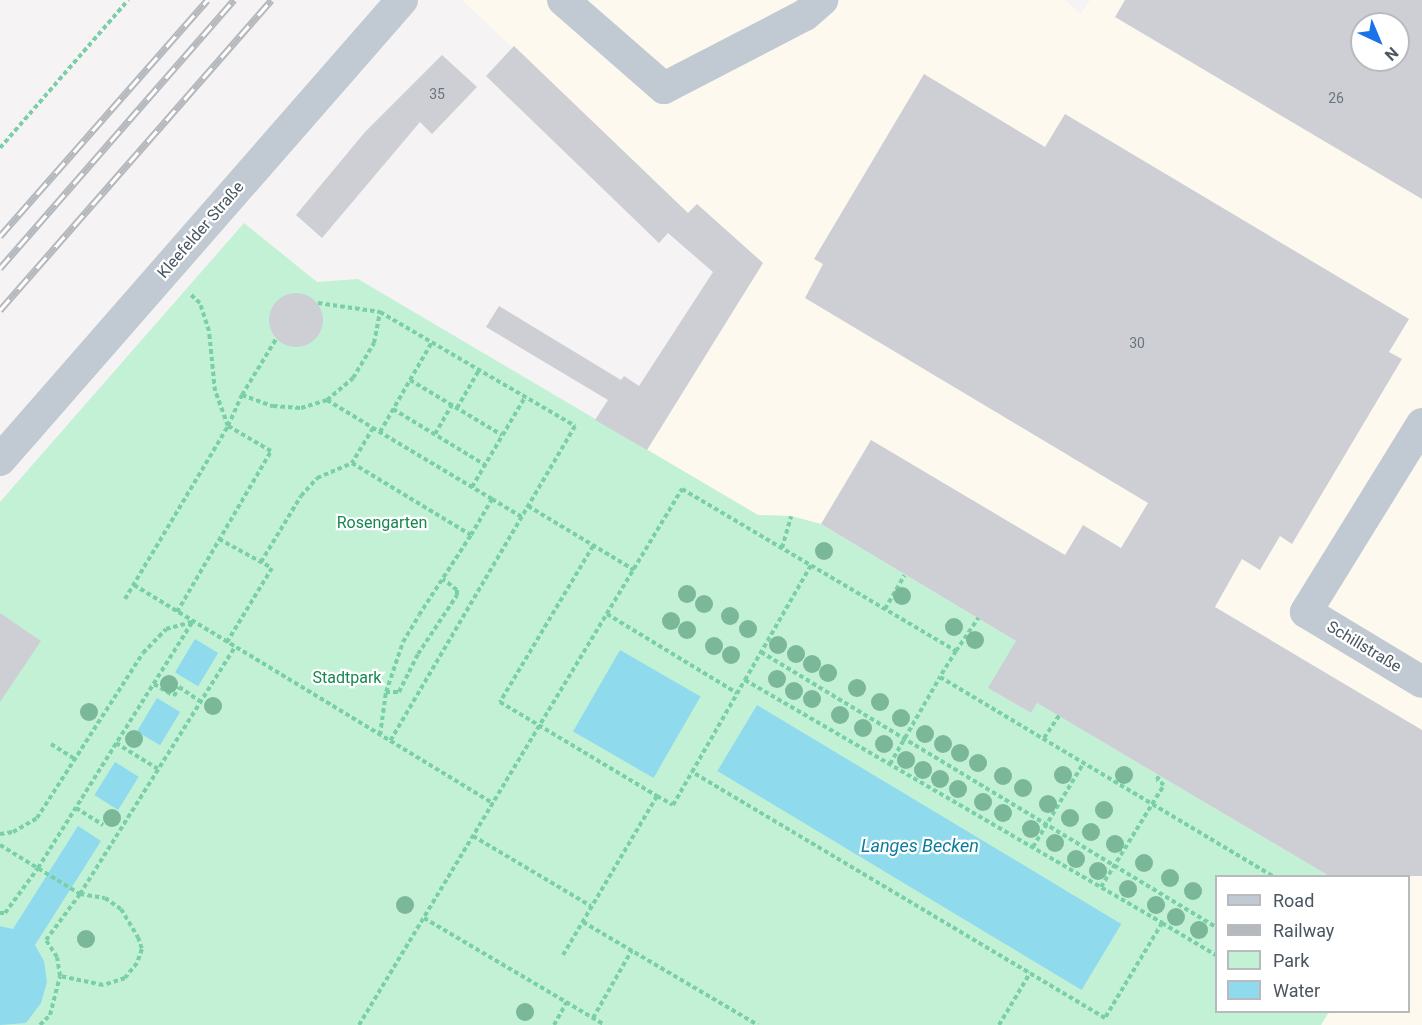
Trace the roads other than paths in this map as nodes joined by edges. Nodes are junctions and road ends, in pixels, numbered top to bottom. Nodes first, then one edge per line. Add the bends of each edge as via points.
1 (402, 0) edge
2 (563, 0) edge
3 (822, 0) edge
4 (1422, 424) edge
5 (0, 460) edge
6 (1422, 682) edge

1 - 5 street, Kleefelder Straße
2 - 3 street via 664,88 805,15
4 - 6 street, Schillstraße via 1306,612

